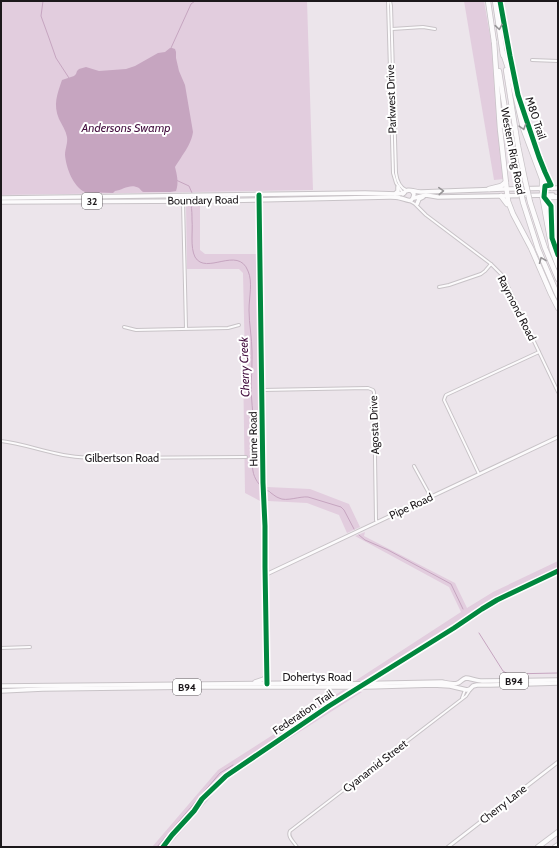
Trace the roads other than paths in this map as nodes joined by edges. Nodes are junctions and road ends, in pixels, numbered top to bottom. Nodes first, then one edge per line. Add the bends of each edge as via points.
1 (389, 1) edge
2 (488, 1) edge
3 (495, 1) edge
4 (390, 29) junction
5 (435, 29) dead end
6 (494, 41) junction
7 (503, 53) junction
8 (532, 60) dead end
9 (558, 60) edge
10 (394, 143) junction
11 (533, 153) junction
12 (506, 182) junction
13 (398, 187) junction
14 (542, 188) junction
15 (552, 188) junction
16 (558, 188) edge
17 (507, 189) junction
18 (410, 190) junction
19 (489, 190) junction
20 (404, 193) junction
21 (395, 194) junction
22 (426, 196) junction
23 (501, 196) junction
24 (507, 196) junction
25 (542, 196) junction
26 (558, 196) edge
27 (259, 197) junction
28 (1, 198) edge
29 (183, 198) junction
30 (414, 198) junction
31 (405, 199) junction
32 (410, 201) junction
33 (1, 202) edge
34 (417, 204) junction
35 (421, 210) junction
36 (513, 214) junction
37 (546, 216) junction
38 (491, 264) junction
39 (558, 266) edge
40 (558, 279) edge
41 (439, 287) dead end
42 (558, 296) edge
43 (558, 308) edge
44 (239, 325) dead end
45 (124, 327) dead end
46 (186, 328) junction
47 (539, 352) junction
48 (262, 390) junction
49 (558, 392) edge
50 (558, 438) edge
51 (1, 441) edge
52 (246, 457) dead end
53 (414, 466) dead end
54 (479, 474) junction
55 (431, 497) junction
56 (377, 522) junction
57 (265, 575) junction
58 (30, 647) dead end
59 (1, 648) edge
60 (267, 675) junction
61 (470, 679) junction
62 (461, 682) junction
63 (558, 682) edge
64 (240, 684) junction
65 (267, 685) junction
66 (1, 686) edge
67 (130, 686) junction
68 (76, 687) junction
69 (471, 688) junction
70 (464, 690) junction
71 (1, 691) edge
72 (462, 699) junction
73 (558, 762) edge
74 (558, 832) edge
75 (558, 845) edge
76 (297, 847) edge
77 (448, 847) edge
78 (538, 847) edge
79 (555, 847) edge

1 - 4 street, Parkwest Drive
2 - 6 highway, Western Ring Road
3 -> 7 highway, Western Ring Road
4 - 5 street
4 - 10 street, Parkwest Drive
6 - 12 highway
42 -> 6 highway, Western Ring Road, bridge via 538,249 523,202 513,161
7 -> 11 highway via 521,121
7 - 40 highway, Western Ring Road, bridge via 530,202
8 - 9 street
10 - 13 street, Parkwest Drive via 393,175
10 - 18 street, Parkwest Drive via 397,178 403,188
11 - 14 highway
11 - 15 highway via 547,183
12 - 17 highway
12 - 19 highway
13 - 20 street, Parkwest Drive
13 - 21 main road
14 - 15 main road
14 - 17 main road
14 - 25 highway
15 - 16 main road
17 - 19 main road
17 - 24 highway
18 -> 19 main road
18 - 20 main road
18 - 30 main road via 414,193
20 - 21 main road, Boundary Road / 32
20 - 31 main road
21 - 27 main road, Boundary Road / 32
22 - 23 main road
22 - 30 main road
22 - 34 main road via 419,199
23 - 24 main road
23 - 36 highway
24 - 25 main road
24 - 36 highway
25 - 26 main road
25 - 37 highway
26 - 37 highway via 547,200
27 - 29 main road, Boundary Road / 32
27 - 31 main road, Boundary Road / 32
27 - 48 street, Hume Road
28 - 29 main road, Boundary Road / 32
29 - 33 main road, Boundary Road / 32
29 - 46 street
30 - 32 main road
30 - 34 street, Raymond Road
31 - 32 main road, 32
32 - 35 street, Raymond Road
34 - 35 street, Raymond Road
35 - 38 street, Raymond Road
36 - 43 highway
37 - 39 highway via 552,250
38 - 41 street via 481,274
38 - 47 street, Raymond Road via 503,276
44 - 46 street via 228,328
45 - 46 street via 136,330
47 - 49 street, Raymond Road
47 - 54 street via 444,398
48 - 56 street, Agosta Drive via 373,390
48 - 57 street, Hume Road
50 - 54 street, Pipe Road
51 - 52 street, Gilbertson Road via 77,458
53 - 55 street
54 - 55 street, Pipe Road
55 - 56 street, Pipe Road
56 - 57 street, Pipe Road
57 - 60 street, Hume Road
58 - 59 street
60 - 64 main road via 258,681
60 - 65 street, Hume Road
61 - 62 main road, B94 via 465,678
61 - 63 main road, B94
61 - 69 main road via 473,684
62 - 65 main road, Dohertys Road / B94
62 - 70 main road
63 - 69 main road, B94 via 479,685
64 - 65 main road, Dohertys Road / B94
64 - 67 main road, Dohertys Road / B94
65 - 67 main road, Dohertys Road / B94
65 - 70 main road, Dohertys Road / B94 via 445,686
66 - 68 main road, Dohertys Road / B94
67 - 68 main road, Dohertys Road / B94
68 - 71 main road, Dohertys Road / B94
69 - 70 main road, B94
69 - 72 street, Cyanamid Street via 468,695
70 - 72 street
72 - 76 street, Cyanamid Street via 290,831 289,836
73 - 77 street, Cherry Lane
74 - 78 highway
75 - 79 highway

